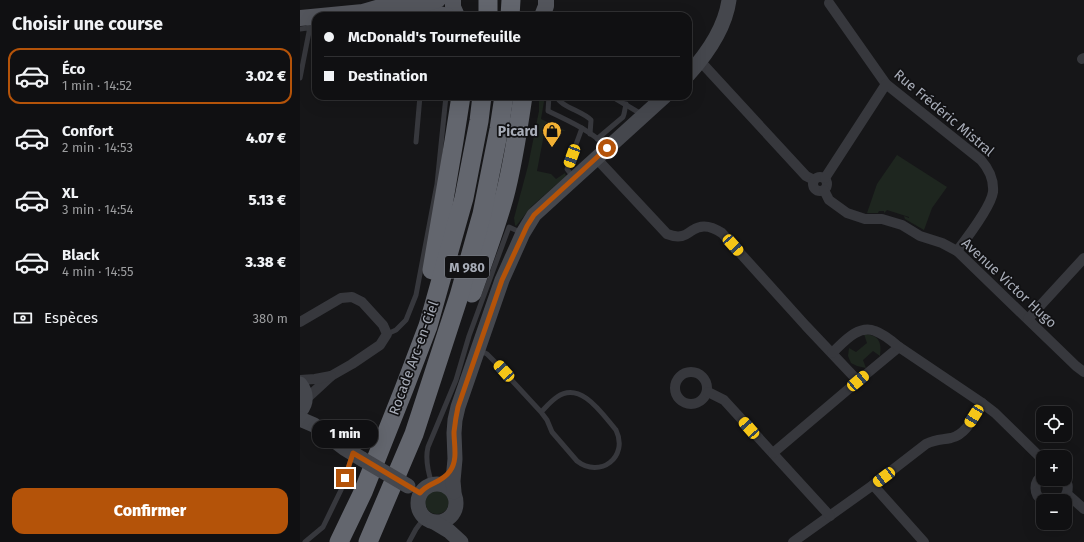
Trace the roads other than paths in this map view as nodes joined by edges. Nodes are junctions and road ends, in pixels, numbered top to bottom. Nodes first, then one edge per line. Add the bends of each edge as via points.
1 (438, 0) edge
2 (453, 0) edge
3 (488, 0) edge
4 (511, 0) edge
5 (729, 0) edge
6 (829, 3) dead end
7 (363, 12) edge
8 (455, 12) edge
9 (488, 12) edge
10 (510, 12) edge
11 (307, 24) edge
12 (700, 61) junction
13 (692, 70) edge
14 (300, 78) edge
15 (886, 84) junction
16 (420, 100) edge
17 (446, 100) edge
18 (459, 100) edge
19 (482, 100) edge
20 (503, 100) edge
21 (522, 100) edge
22 (549, 100) edge
23 (559, 100) edge
24 (618, 100) edge
25 (661, 100) edge
26 (626, 104) junction
27 (644, 115) junction
28 (582, 128) junction
29 (590, 134) junction
30 (416, 142) dead end
31 (600, 148) junction
32 (574, 178) junction
33 (825, 178) junction
34 (814, 180) junction
35 (824, 190) junction
36 (523, 233) junction
37 (957, 251) junction
38 (1084, 258) edge
39 (1028, 319) junction
40 (300, 322) edge
41 (387, 334) junction
42 (899, 346) junction
43 (478, 349) junction
44 (832, 353) junction
45 (1084, 372) edge
46 (331, 376) junction
47 (300, 380) edge
48 (858, 381) junction
49 (300, 384) edge
50 (404, 389) junction
51 (708, 392) dead end
52 (982, 403) junction
53 (303, 404) edge
54 (541, 412) junction
55 (300, 419) edge
56 (314, 425) junction
57 (414, 434) junction
58 (773, 453) junction
59 (1036, 453) edge
60 (357, 456) junction
61 (454, 465) junction
62 (873, 485) junction
63 (424, 486) junction
64 (454, 492) junction
65 (1072, 502) edge
66 (1084, 509) edge
67 (452, 516) junction
68 (830, 516) junction
69 (429, 520) junction
70 (458, 539) edge
71 (803, 539) edge
72 (305, 542) edge
73 (339, 542) edge
74 (368, 542) edge
75 (409, 542) edge
76 (793, 542) edge
77 (924, 542) edge

1 - 7 main road
2 - 8 main road
3 - 9 highway
4 - 10 highway
5 - 12 street via 720,30
6 - 15 street, Rue Frédéric Mistral
11 - 14 lane
12 - 13 street
12 - 34 street via 806,176
15 - 33 street
15 - 37 street, Rue Frédéric Mistral via 988,168 993,192 987,206
16 - 30 lane
17 - 41 lane via 436,184 416,294 406,320 396,330
18 - 50 highway via 434,262 420,323 403,376
19 - 50 highway, Rocade Arc-en-Ciel / M 980 via 464,198 428,326
20 - 57 highway, Rocade Arc-en-Ciel / M 980 via 482,214 459,296
21 - 57 highway via 504,197 490,243 423,424
22 - 28 lane via 548,111
23 - 29 lane via 591,120
24 - 26 lane
25 - 27 street
26 - 27 lane
26 - 31 lane via 623,117
27 - 31 street
28 - 29 lane
28 - 32 lane via 567,169
29 - 31 lane
31 - 32 street
31 - 44 street via 667,234 683,236 697,227 707,226 722,233
32 - 36 street via 534,215
33 - 34 street via 818,177
33 - 35 street via 828,183
34 - 35 street via 816,190
35 - 37 street, Avenue Victor Hugo via 829,200 847,213 865,219 882,219 902,225 920,236
36 - 43 street via 502,280
36 - 63 lane via 509,227 485,289 456,380 428,447 426,455 429,476
37 - 39 street, Avenue Victor Hugo
38 - 39 street
39 - 45 street, Avenue Victor Hugo
40 - 41 street via 341,298 352,297 367,307 383,325
41 - 46 street via 380,345
42 - 44 street via 870,329 857,332
42 - 48 street
42 - 52 street
43 - 54 lane via 494,360
43 - 61 street via 455,420
44 - 48 street
46 - 47 street
46 - 53 street
48 - 58 street
49 - 53 street via 304,391
50 - 73 highway, Rocade Arc-en-Ciel / M 980 via 363,492
51 - 58 street via 724,400
52 - 59 street
52 - 62 street via 963,432 951,438 931,442
53 - 56 street
54 - 54 lane via 555,436 582,464 594,468 605,466 614,459 619,449 618,434 587,397 575,393 563,394
55 - 56 street
56 - 60 street
57 - 74 highway, Rocade Arc-en-Ciel / M 980
58 - 68 street
60 - 63 street, bridge
60 - 72 lane via 323,527
61 - 63 street via 447,475
61 - 64 street
62 - 68 street
62 - 77 street
63 - 64 street via 446,485
63 - 69 street via 418,499 418,506 420,512
64 - 67 street via 457,502
65 - 66 street
67 - 69 street via 443,521
67 - 70 street via 451,523
68 - 71 street
69 - 70 street
69 - 75 lane via 416,529
71 - 76 street

